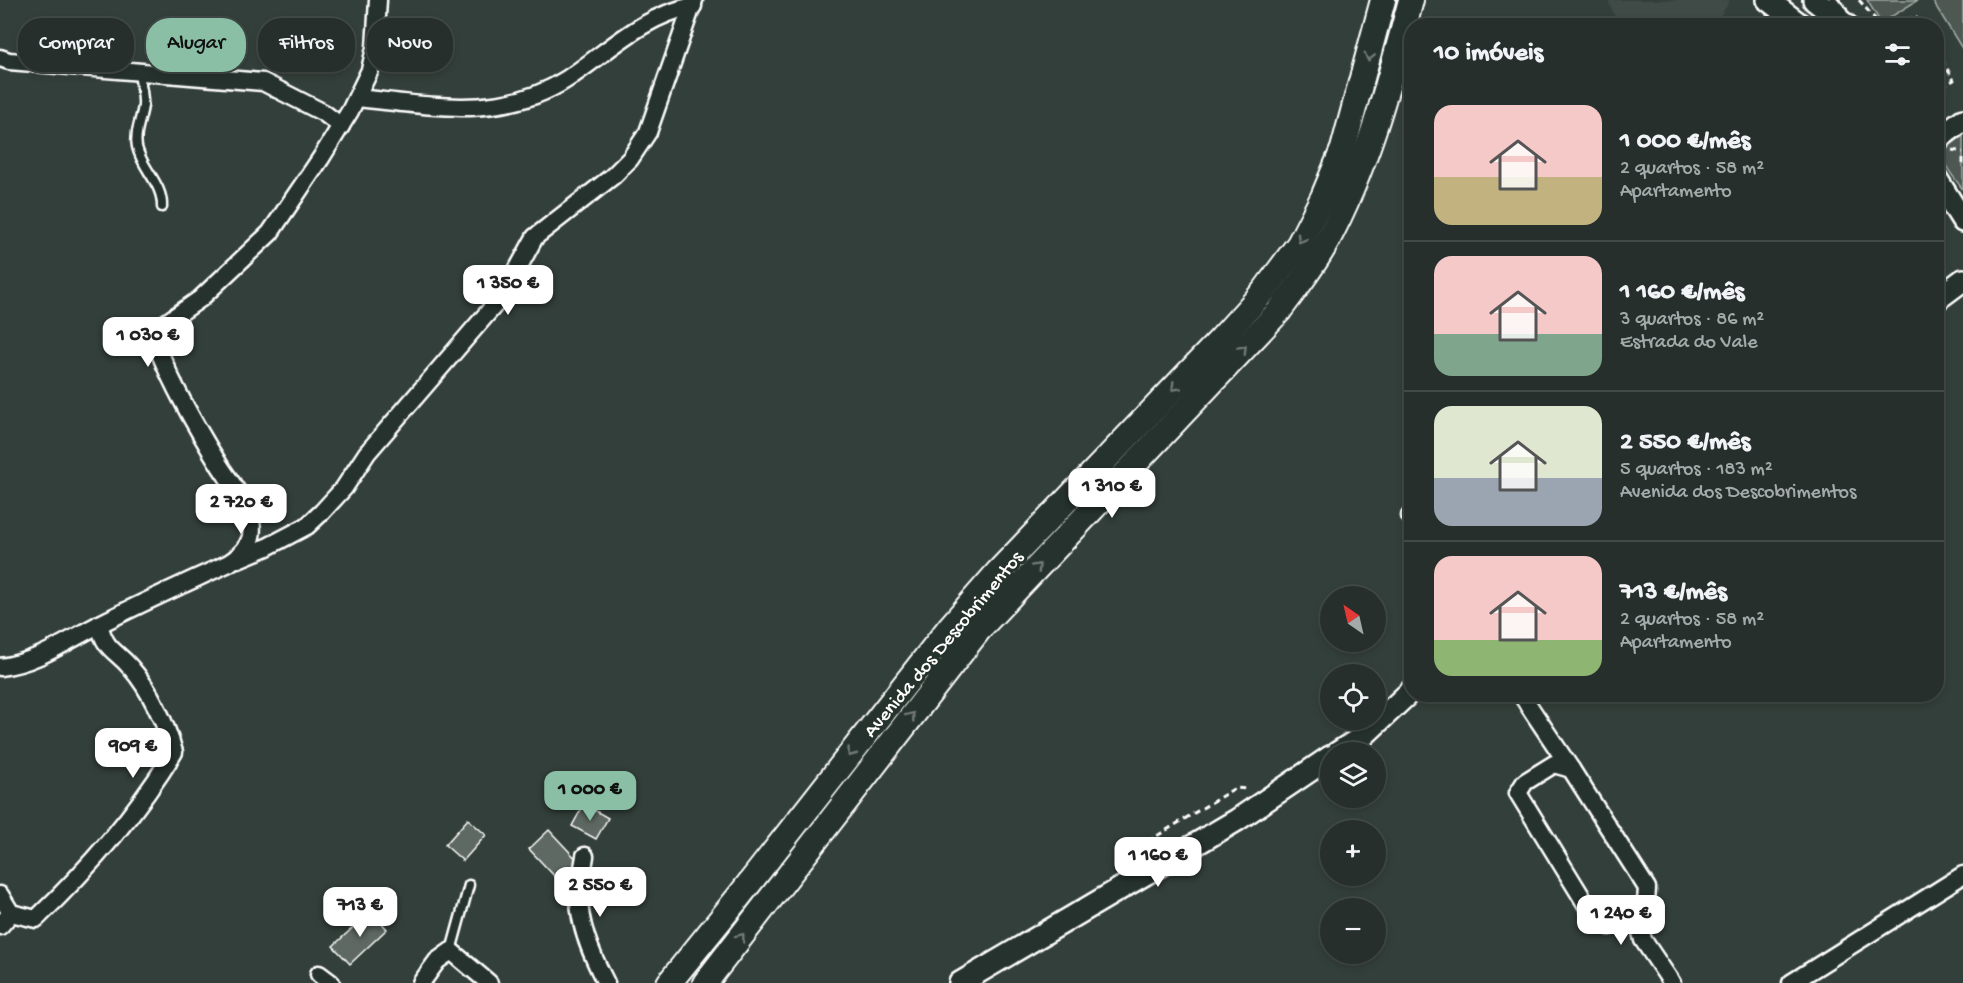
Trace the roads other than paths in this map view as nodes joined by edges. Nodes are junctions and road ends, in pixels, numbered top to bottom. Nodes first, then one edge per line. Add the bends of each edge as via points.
1 (378, 0) edge
2 (1383, 0) edge
3 (1411, 0) edge
4 (1768, 0) edge
5 (1814, 0) edge
6 (1833, 0) edge
7 (694, 3) edge
8 (1406, 18) edge
9 (1792, 18) edge
10 (1837, 18) edge
11 (1848, 18) edge
12 (1404, 24) edge
13 (0, 58) edge
14 (139, 73) junction
15 (357, 98) junction
16 (1944, 121) edge
17 (1962, 121) edge
18 (341, 126) junction
19 (1944, 134) edge
20 (1944, 191) edge
21 (162, 207) dead end
22 (1963, 221) edge
23 (1963, 280) edge
24 (1944, 294) edge
25 (246, 507) junction
26 (267, 547) junction
27 (231, 561) junction
28 (99, 624) junction
29 (0, 667) edge
30 (1404, 698) edge
31 (1526, 702) edge
32 (1548, 736) junction
33 (1354, 742) edge
34 (1320, 764) edge
35 (1571, 769) junction
36 (1541, 772) junction
37 (585, 856) dead end
38 (1963, 875) edge
39 (469, 885) dead end
40 (0, 895) edge
41 (1646, 903) junction
42 (5, 920) edge
43 (1610, 926) junction
44 (1643, 940) junction
45 (451, 951) junction
46 (421, 983) edge
47 (489, 983) edge
48 (606, 983) edge
49 (669, 983) edge
50 (705, 983) edge
51 (960, 983) edge
52 (1671, 983) edge
53 (1791, 983) edge

1 - 15 street via 375,48
2 -> 49 main road, Avenida dos Descobrimentos via 1343,149 1299,244 1220,340 957,619
8 -> 3 main road, Avenida dos Descobrimentos
4 - 9 street
5 - 10 street
6 - 11 lane
7 - 15 street via 647,22 565,80 530,98 484,108
7 - 26 street via 648,132 630,159 535,237 504,294 367,453 344,488 307,526
50 -> 12 main road, Avenida dos Descobrimentos via 981,627 1279,311 1308,273 1346,204 1368,150
13 - 14 street
14 - 18 street via 263,82
14 - 21 lane via 143,105 137,146 163,199
15 - 18 street
16 - 17 street
17 - 19 street
18 - 25 street via 270,233 200,299 154,331 156,345 189,410
20 - 22 street
23 - 24 street
25 - 26 street
25 - 27 street via 252,524 251,539 243,553
26 - 27 street
27 - 28 street
28 - 29 street via 39,656
28 - 42 street via 103,640 142,684 174,752 68,889 36,919
30 - 33 street
31 - 32 street
32 - 35 street
32 - 36 street via 1550,751
34 - 51 street via 1237,820
35 - 36 street via 1554,764
35 - 41 street via 1647,888
36 - 43 street via 1525,782 1518,793 1594,917
37 - 48 street via 579,898 595,962
38 - 53 street
39 - 45 lane
40 - 42 street
41 - 43 street
41 - 44 street via 1639,924
43 - 44 street via 1628,930
44 - 52 street
45 - 46 street via 437,961
45 - 47 street

